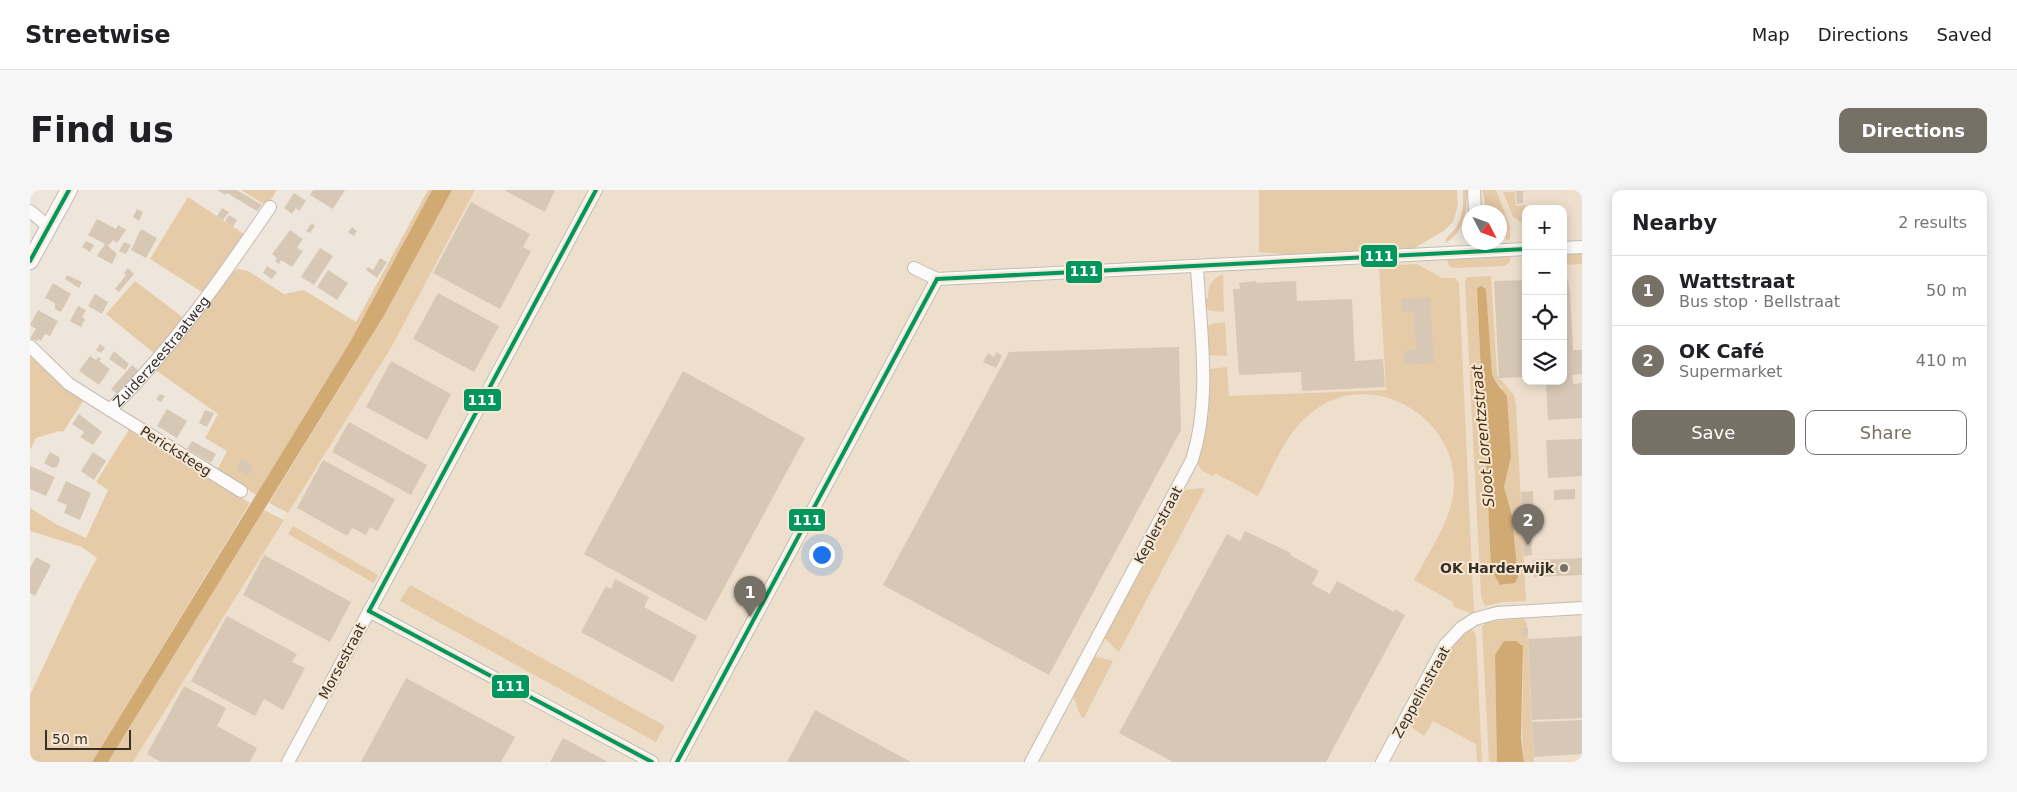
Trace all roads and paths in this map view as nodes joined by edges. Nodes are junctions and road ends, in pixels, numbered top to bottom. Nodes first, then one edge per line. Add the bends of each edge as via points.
1 (69, 190) edge
2 (596, 190) edge
3 (1474, 190) edge
4 (1475, 205) edge
5 (270, 207) dead end
6 (30, 211) edge
7 (49, 227) junction
8 (1582, 247) edge
9 (1462, 248) edge
10 (1507, 248) edge
11 (1567, 248) edge
12 (1522, 249) edge
13 (30, 261) edge
14 (1197, 266) junction
15 (914, 268) dead end
16 (938, 279) junction
17 (30, 346) edge
18 (110, 410) junction
19 (242, 491) dead end
20 (1582, 608) edge
21 (369, 611) junction
22 (288, 762) edge
23 (652, 762) edge
24 (677, 762) edge
25 (1031, 762) edge
26 (1382, 762) edge

1 - 7 main road
2 - 21 street, Morsestraat
3 - 4 street
5 - 18 street, Zuiderzeestraatweg via 213,291 148,370
6 - 7 street
7 - 13 main road
8 - 11 street
9 - 14 street
10 - 12 street
14 - 16 street
14 - 25 street, Keplerstraat via 1204,402 1192,460
15 - 16 street
16 - 24 street
17 - 18 street, Zuiderzeestraatweg via 69,384
18 - 19 street, Pericksteeg
20 - 26 street, Zeppelinstraat via 1497,613 1475,619 1461,628 1445,646
21 - 22 street, Morsestraat
21 - 23 street

